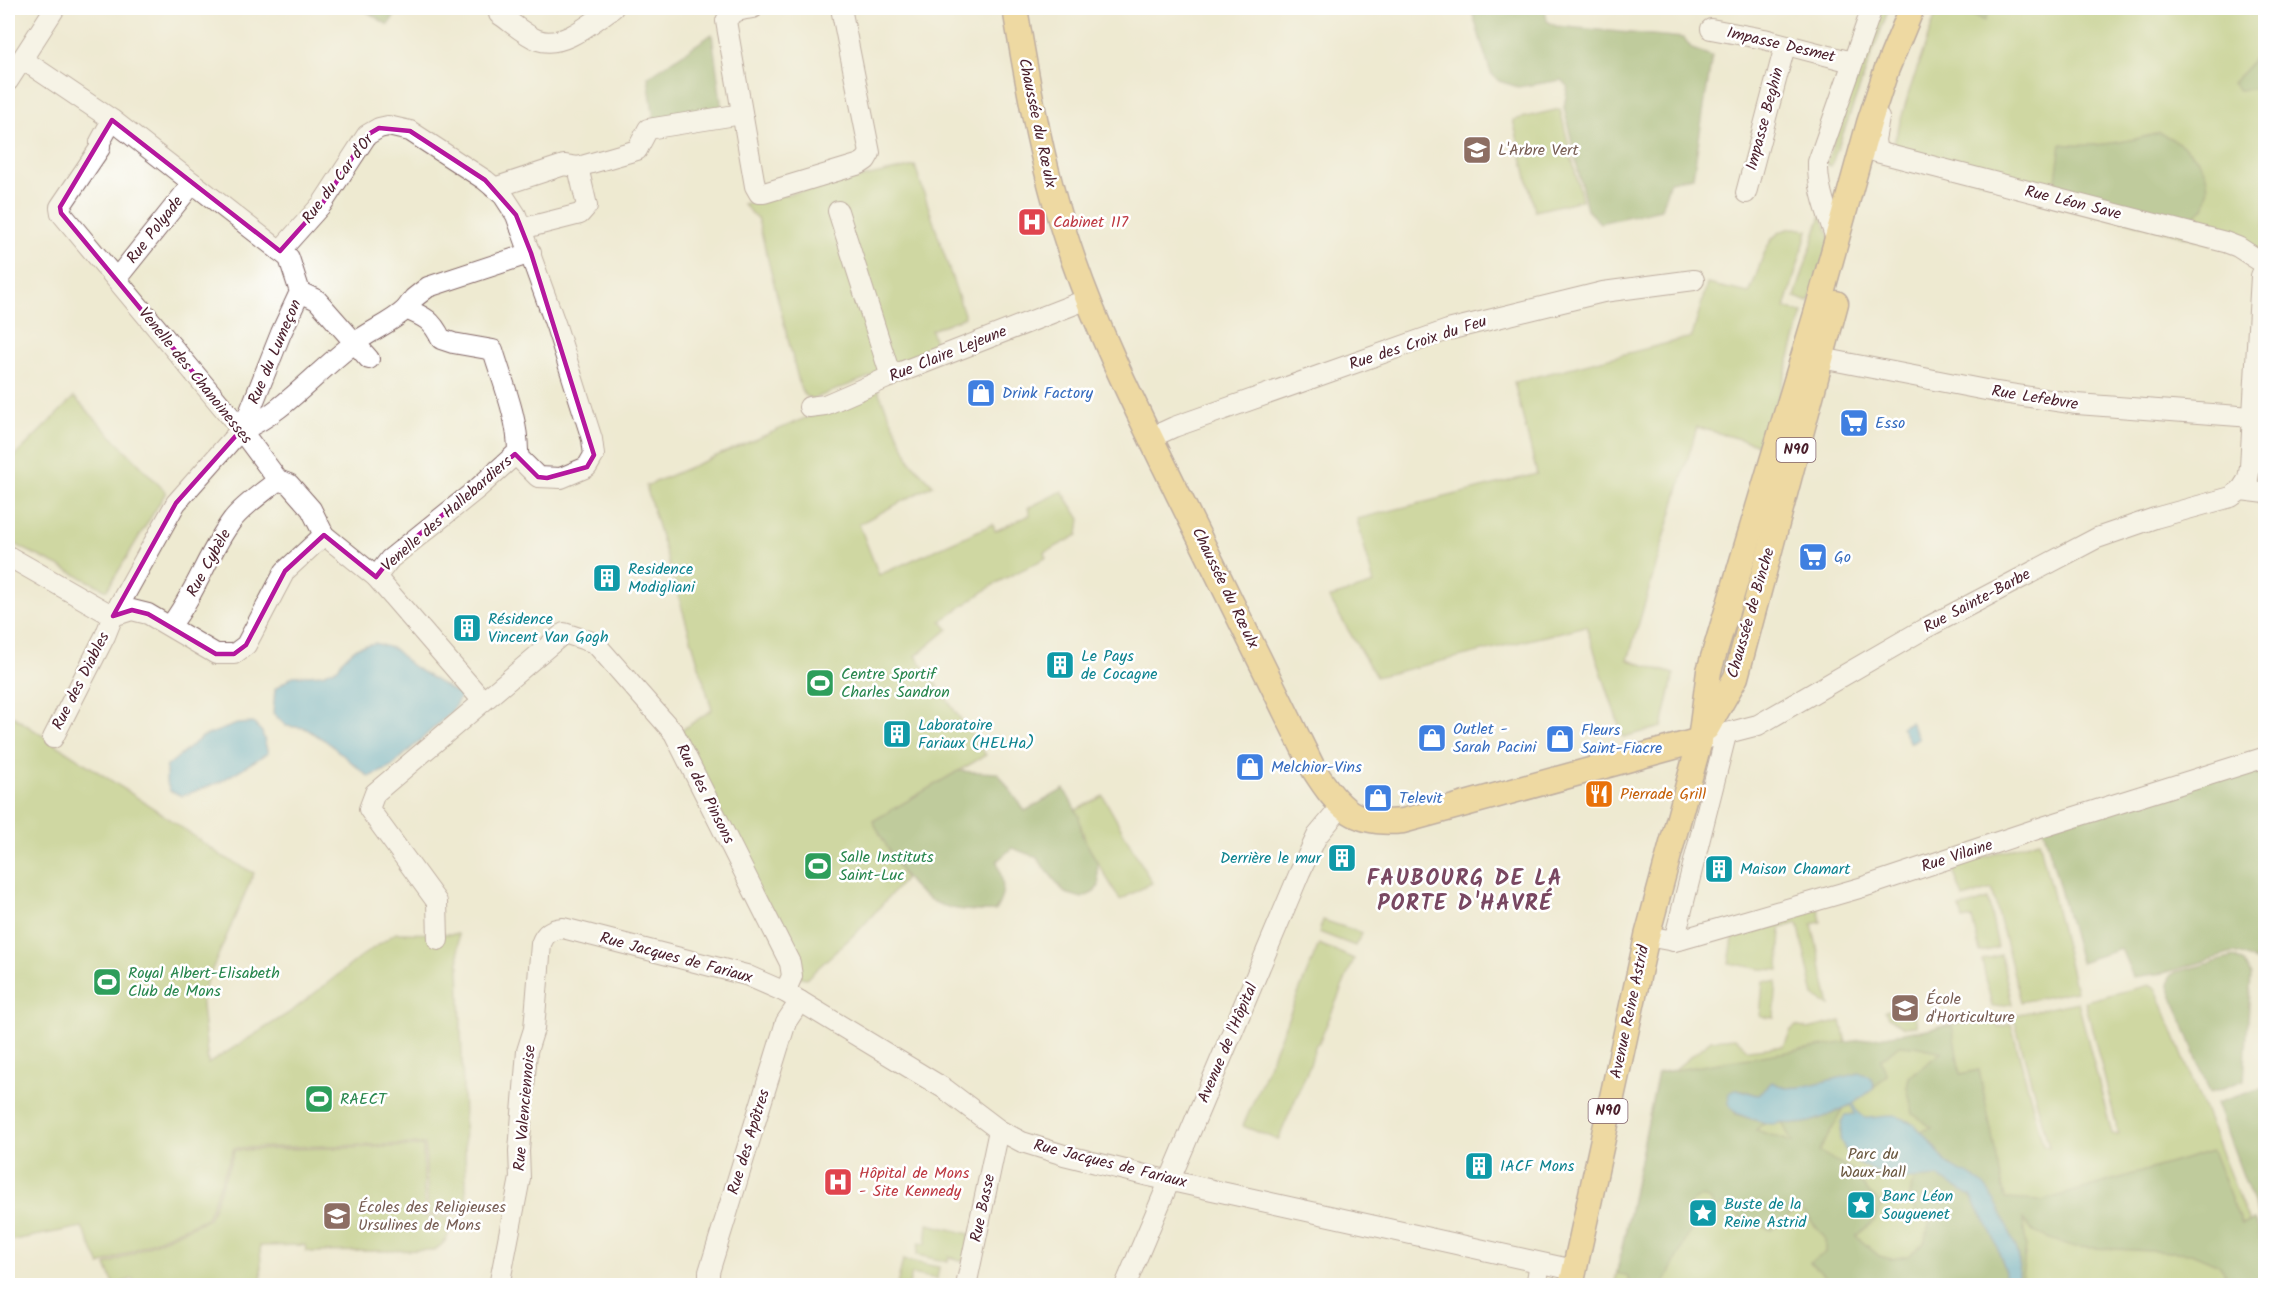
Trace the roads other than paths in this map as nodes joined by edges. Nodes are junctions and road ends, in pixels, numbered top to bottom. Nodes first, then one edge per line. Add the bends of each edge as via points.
1 (55, 8) edge
2 (613, 8) edge
3 (753, 8) edge
4 (841, 8) edge
5 (1015, 8) edge
6 (1872, 8) edge
7 (1912, 8) edge
8 (497, 10) edge
9 (1711, 29) dead end
10 (1785, 46) junction
11 (22, 59) junction
12 (1852, 62) junction
13 (1886, 71) junction
14 (8, 81) edge
15 (742, 114) junction
16 (112, 120) junction
17 (1877, 152) junction
18 (578, 166) junction
19 (193, 183) junction
20 (494, 188) junction
21 (1746, 193) dead end
22 (838, 211) dead end
23 (521, 229) junction
24 (1836, 239) junction
25 (280, 251) junction
26 (531, 253) junction
27 (2265, 265) edge
28 (117, 278) junction
29 (1694, 280) dead end
30 (300, 292) junction
31 (1088, 299) junction
32 (406, 309) junction
33 (353, 343) junction
34 (1821, 358) junction
35 (369, 359) dead end
36 (891, 377) junction
37 (809, 407) dead end
38 (2252, 417) junction
39 (241, 430) junction
40 (1150, 438) junction
41 (518, 452) junction
42 (594, 455) joint
43 (278, 480) junction
44 (2241, 490) junction
45 (2265, 493) edge
46 (324, 535) junction
47 (8, 556) edge
48 (376, 577) junction
49 (112, 616) junction
50 (170, 626) junction
51 (483, 701) junction
52 (1726, 735) junction
53 (53, 738) dead end
54 (1700, 740) junction
55 (2265, 757) edge
56 (1341, 807) junction
57 (548, 932) joint
58 (1647, 936) junction
59 (438, 940) dead end
60 (1674, 941) junction
61 (792, 997) junction
62 (999, 1130) junction
63 (1170, 1180) junction
64 (1540, 1263) junction
65 (1573, 1278) edge
66 (499, 1286) edge
67 (709, 1286) edge
68 (966, 1286) edge
69 (1125, 1286) edge
70 (1536, 1286) edge

1 - 11 street
2 - 8 street via 554,43 538,40
3 - 15 street via 736,11 726,21
4 - 15 street via 869,145 866,160 759,193 754,186
5 - 31 main road, Chaussée du Rœulx via 1041,150
6 - 12 street
7 - 13 main road, Chaussée de Binche / N90
7 - 17 main road, Chaussée de Binche / N90
9 - 10 street, Impasse Desmet
10 - 12 street, Impasse Desmet
10 - 21 street, Impasse Beghin
11 - 14 street
11 - 16 street, Rue du Lumeçon
12 - 24 street via 1818,162 1819,183
13 - 17 street, Chaussée de Binche via 1875,140
13 - 24 main road, Chaussée de Binche / N90
15 - 18 street via 648,129 637,150
16 - 19 street, Rue du Lumeçon
16 - 28 street, Venelle des Chanoinesses via 100,148 60,207 71,228
17 - 27 street, Rue Léon Save via 2225,242
17 - 34 main road, Chaussée de Binche / N90
18 - 20 street via 564,165
18 - 23 street via 587,206 580,214
19 - 25 street, Rue du Lumeçon
19 - 28 street, Rue Polyade
20 - 23 street, Rue du Car d'Or via 516,215
20 - 25 street, Rue du Car d'Or via 410,130 379,128 368,135 322,204
22 - 36 street
23 - 26 street, Rue du Car d'Or
24 - 54 main road, Chaussée de Binche / N90 via 1709,671
25 - 30 street, Rue du Lumeçon via 289,258
26 - 32 street via 428,287
26 - 42 street, Rue du Car d'Or
27 - 38 street via 2261,276
28 - 39 street, Venelle des Chanoinesses
29 - 40 street, Rue des Croix du Feu via 1603,292 1448,330
30 - 33 street via 317,300
30 - 39 street, Rue du Lumeçon
31 - 36 street, Rue Claire Lejeune
31 - 40 main road, Chaussée du Rœulx
32 - 33 street
32 - 41 street, Venelle des Hallebardiers via 426,317 441,339 493,350 512,414
33 - 35 street
33 - 39 street via 273,412
34 - 38 street, Rue Lefebvre via 2078,404
34 - 54 main road, Chaussée de Binche / N90 via 1736,676
36 - 37 street, Rue Claire Lejeune via 825,405
38 - 44 street via 2250,467
39 - 43 street, Venelle des Chanoinesses
39 - 49 street, Rue du Lumeçon via 176,503
40 - 56 main road, Chaussée du Rœulx via 1314,770
41 - 42 street, Venelle des Hallebardiers via 538,477 548,478 561,478 587,467
41 - 48 street, Venelle des Hallebardiers via 390,559
43 - 46 street, Venelle des Chanoinesses via 289,484 311,509
43 - 50 street, Rue Cybèle via 235,517
44 - 45 street
44 - 52 street, Rue Sainte-Barbe via 2231,497 2097,538 1924,629 1758,725
46 - 48 street, Venelle des Chanoinesses
46 - 50 street, Rue des Diables via 285,571 246,645 234,654 216,654
47 - 49 street
48 - 51 street, Venelle des Chanoinesses
49 - 50 street, Rue des Diables via 132,610
49 - 53 street, Rue des Diables
51 - 59 street via 375,793 369,809 437,902
51 - 61 street, Rue des Pinsons via 564,633 595,643 674,733 790,963
52 - 54 street, Rue Sainte-Barbe
52 - 60 street, Avenue Reine Astrid
54 - 56 main road, Chaussée du Rœulx via 1403,821 1368,821
54 - 58 main road, Avenue Reine Astrid / N90
55 - 60 street, Rue Vilaine via 1863,887
56 - 63 street, Avenue de l'Hôpital via 1317,836 1300,872
57 - 61 street, Rue Jacques de Fariaux via 563,928 719,967
57 - 66 street, Rue Valenciennoise via 541,944 534,1029 527,1051 517,1197
58 - 60 street, Rue Vilaine
58 - 65 main road, Avenue Reine Astrid / N90
61 - 62 street, Rue Jacques de Fariaux via 945,1089
61 - 67 street, Rue des Apôtres via 709,1272
62 - 63 street, Rue Jacques de Fariaux via 1064,1155
62 - 68 street, Rue Basse
63 - 64 street, Rue Jacques de Fariaux
63 - 69 street, Avenue de l'Hôpital
64 - 65 street, Rue Jacques de Fariaux
64 - 70 street

